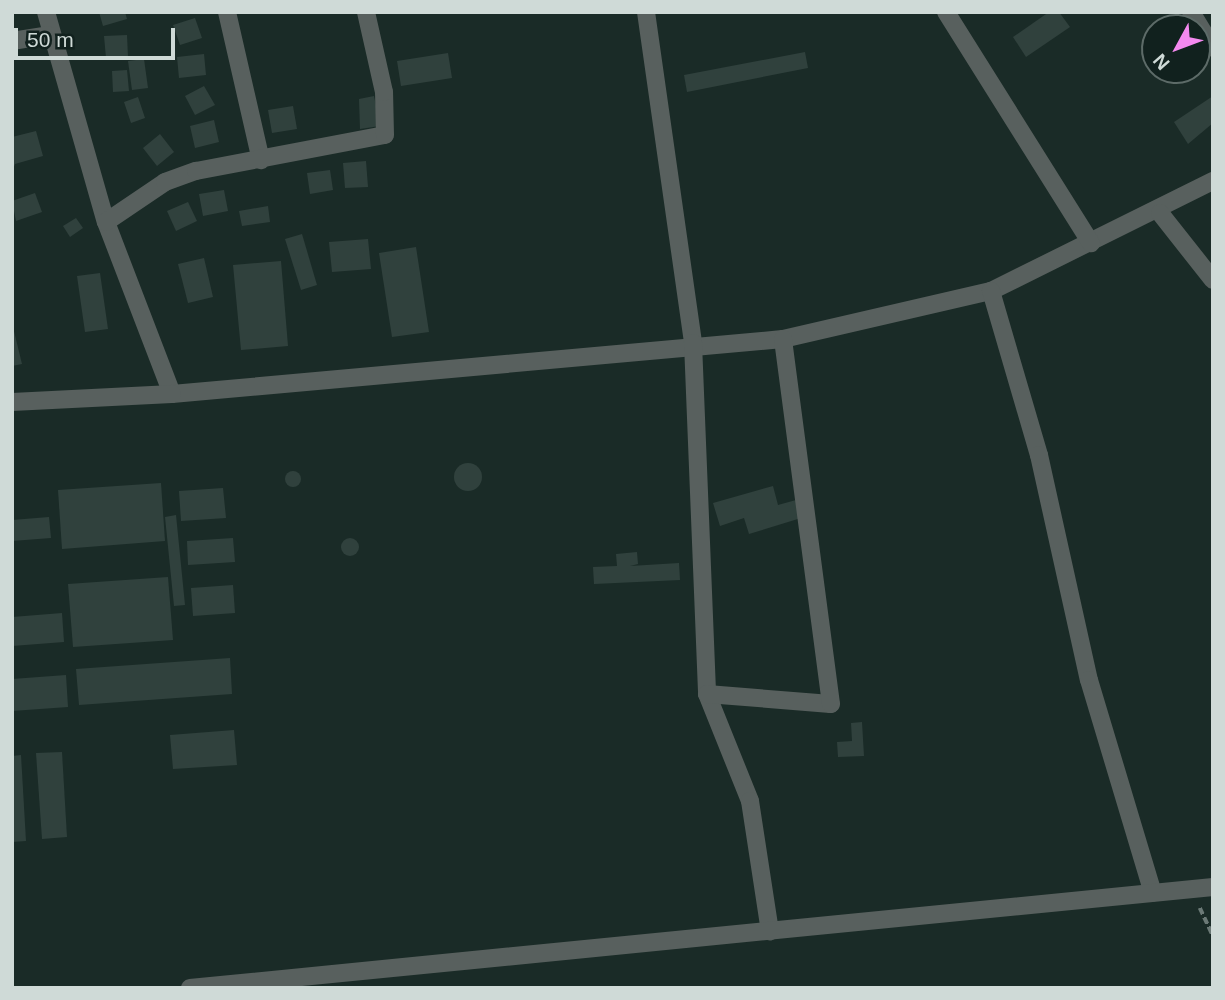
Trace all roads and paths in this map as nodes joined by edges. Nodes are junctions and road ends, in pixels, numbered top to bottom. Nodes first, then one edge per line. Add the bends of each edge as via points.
1 (46, 12) edge
2 (228, 12) edge
3 (366, 12) edge
4 (646, 12) edge
5 (946, 12) edge
6 (1191, 12) edge
7 (50, 35) junction
8 (12, 41) edge
9 (1213, 48) edge
10 (261, 160) junction
11 (1213, 181) edge
12 (1160, 213) junction
13 (106, 222) junction
14 (1091, 243) junction
15 (1213, 280) edge
16 (991, 291) junction
17 (783, 339) junction
18 (693, 343) junction
19 (172, 394) junction
20 (12, 402) edge
21 (707, 694) junction
22 (1204, 888) edge
23 (1153, 893) junction
24 (769, 931) junction
25 (1213, 936) edge
26 (190, 988) edge

1 - 7 street
2 - 10 street
3 - 10 street via 386,104 384,135
4 - 18 street
5 - 14 street
6 - 9 street
7 - 8 street
7 - 13 street
10 - 13 street via 165,182
11 - 12 street
12 - 14 street
12 - 15 street
13 - 19 street
14 - 16 street
16 - 17 street
16 - 23 street via 1038,454 1089,680
17 - 18 street
17 - 21 street via 831,704
18 - 19 street
18 - 21 street
19 - 20 street
21 - 24 street via 751,801
22 - 23 street
22 - 25 path
23 - 24 street
24 - 26 street

